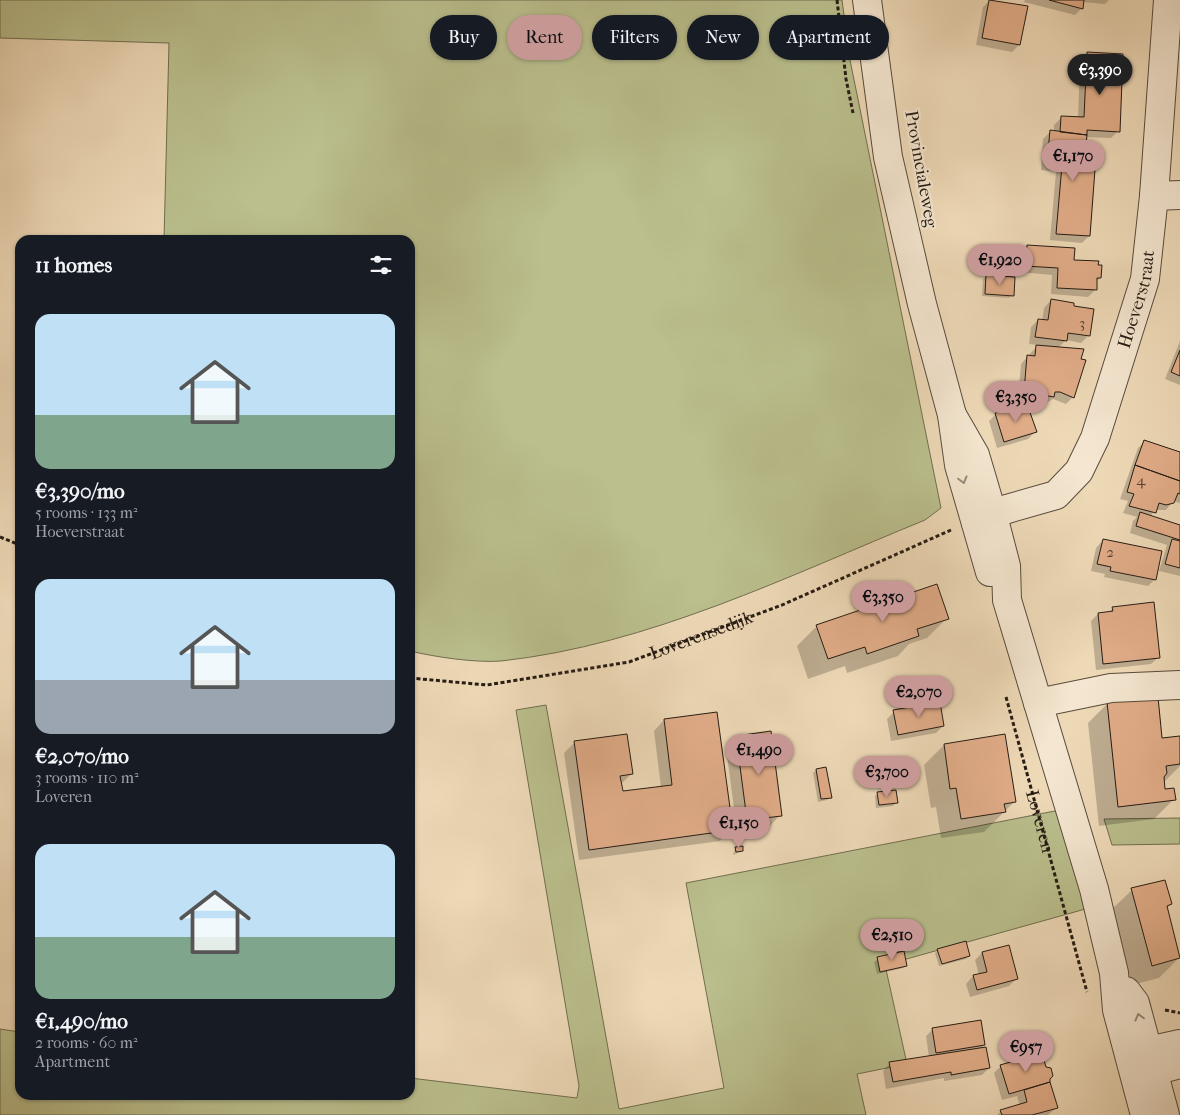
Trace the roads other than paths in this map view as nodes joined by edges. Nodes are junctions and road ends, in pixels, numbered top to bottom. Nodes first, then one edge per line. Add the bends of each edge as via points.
1 (867, 0) edge
2 (1168, 0) edge
3 (1167, 196) edge
4 (976, 522) junction
5 (1180, 684) edge
6 (1038, 703) junction
7 (1180, 1044) edge
8 (1144, 1062) junction
9 (1180, 1064) edge
10 (1146, 1115) edge
11 (1165, 1115) edge

1 - 4 street, Provincialeweg via 888,157 922,304 952,415 975,455
2 - 3 street, Hoeverstraat
3 - 4 street, Hoeverstraat via 1145,280 1095,438 1079,471 1056,494
4 - 6 street, Loveren via 1006,566 1007,600
5 - 6 street via 1111,688
6 - 8 street, Loveren via 1094,889 1114,973 1118,1010
7 - 8 street
8 - 9 street
8 - 10 street, Loveren
8 - 11 street, Loveren

